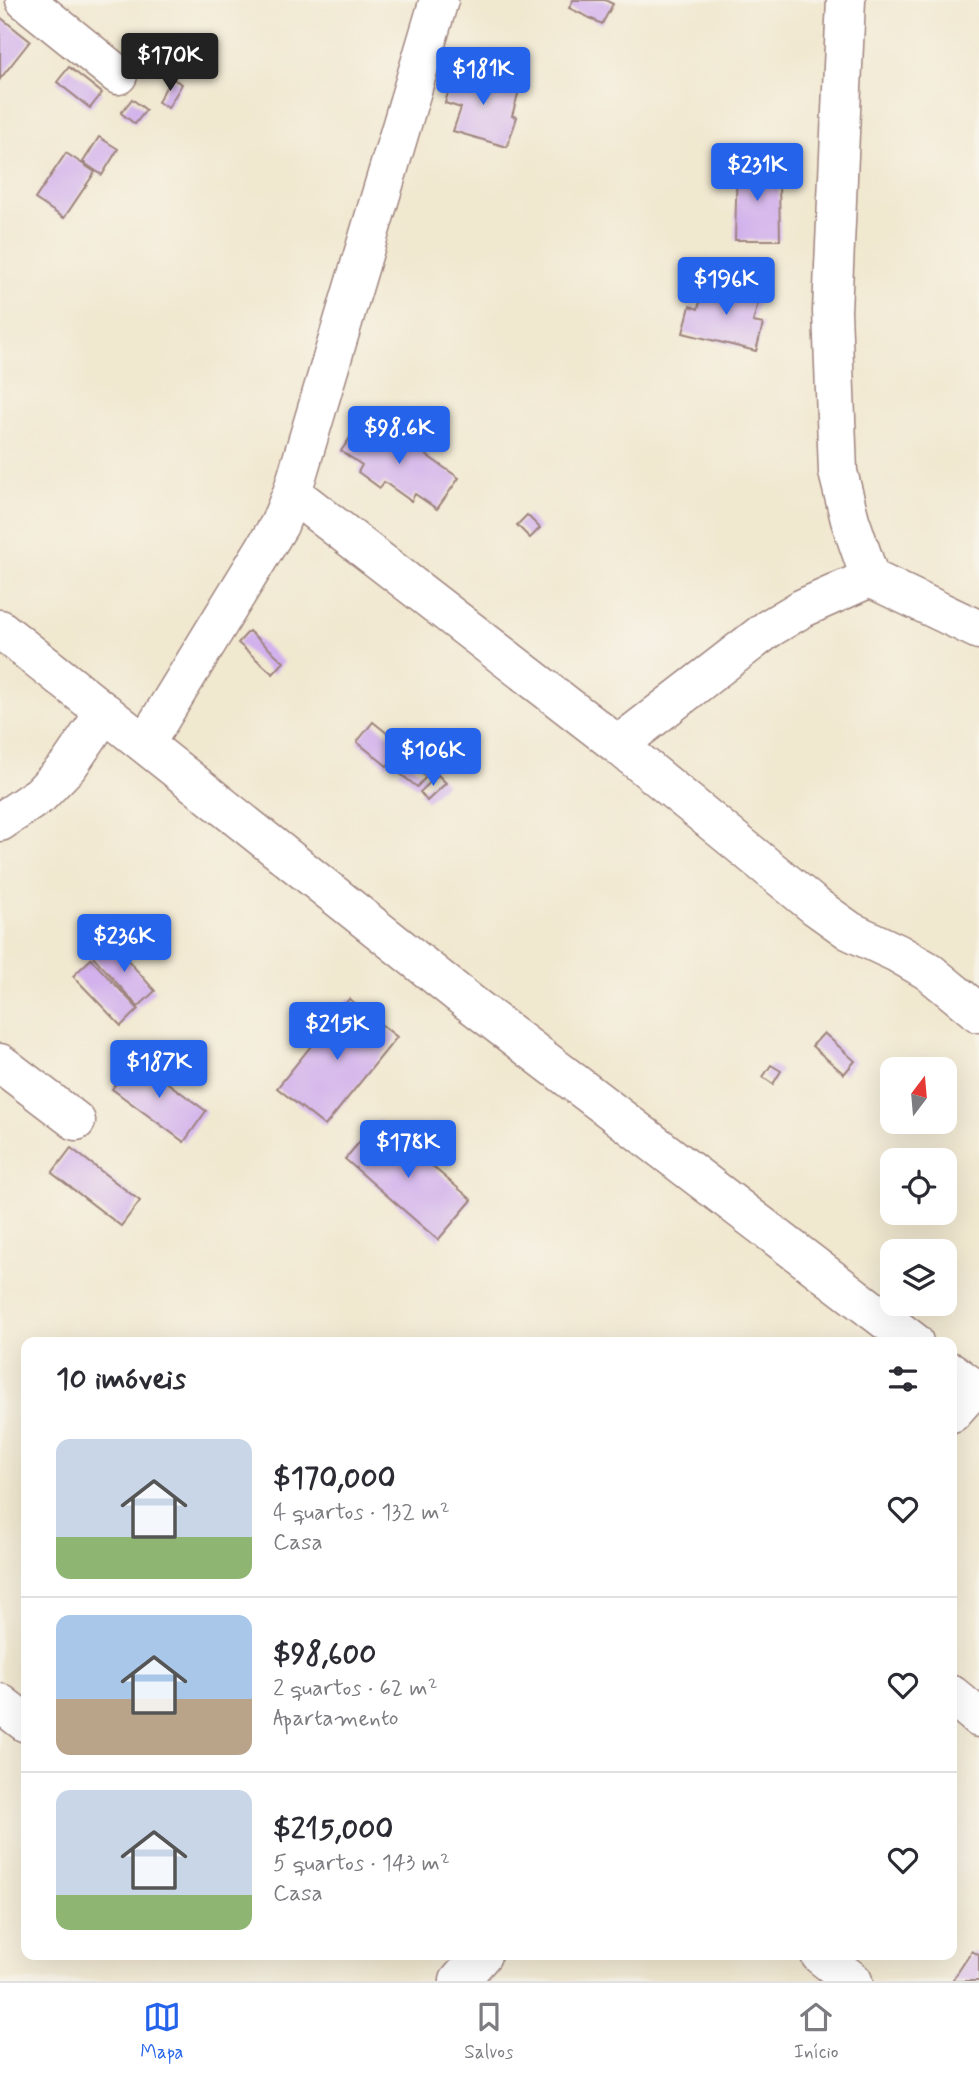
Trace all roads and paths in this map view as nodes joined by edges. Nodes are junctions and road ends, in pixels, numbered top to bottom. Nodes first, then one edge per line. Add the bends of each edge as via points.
1 (24, 0) edge
2 (439, 0) edge
3 (846, 0) edge
4 (118, 75) dead end
5 (292, 493) junction
6 (870, 578) junction
7 (0, 629) edge
8 (979, 630) edge
9 (105, 712) junction
10 (145, 744) junction
11 (618, 745) junction
12 (0, 822) edge
13 (979, 1013) edge
14 (0, 1063) edge
15 (76, 1121) dead end
16 (907, 1337) edge
17 (957, 1699) edge
18 (0, 1703) edge
19 (979, 1718) edge
20 (21, 1719) edge
21 (478, 1960) edge
22 (826, 1960) edge
23 (459, 1981) edge
24 (853, 1981) edge

1 - 4 street
2 - 5 street
3 - 6 street via 832,311 838,472
5 - 10 street via 279,525
5 - 11 street
6 - 8 street
6 - 11 street via 768,629
7 - 9 street
9 - 10 street
9 - 12 street via 69,765 40,795
10 - 16 street via 470,1003
11 - 13 street via 815,906 850,931 928,971
14 - 15 street
17 - 19 street
18 - 20 street
21 - 23 street
22 - 24 street

